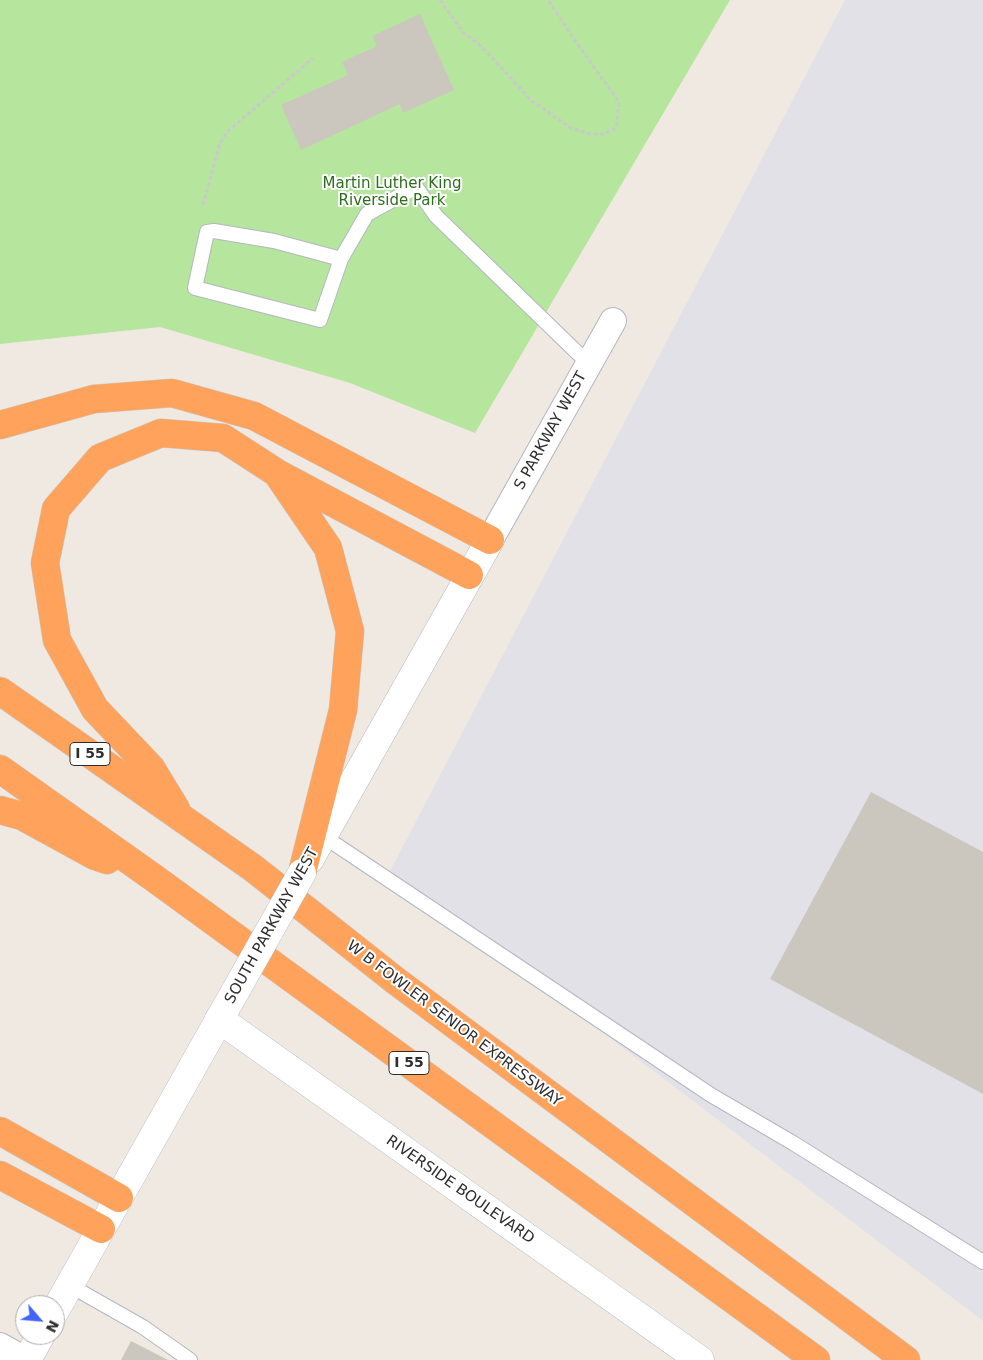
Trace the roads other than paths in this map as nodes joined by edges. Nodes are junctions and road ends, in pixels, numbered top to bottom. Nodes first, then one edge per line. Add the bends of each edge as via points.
1 (341, 259) junction
2 (613, 321) dead end
3 (589, 364) junction
4 (0, 424) edge
5 (277, 473) junction
6 (490, 540) junction
7 (470, 576) junction
8 (0, 691) edge
9 (0, 769) edge
10 (0, 810) edge
11 (180, 817) junction
12 (323, 836) junction
13 (302, 873) junction
14 (154, 878) junction
15 (220, 1019) junction
16 (0, 1131) edge
17 (0, 1175) edge
18 (119, 1198) junction
19 (101, 1229) junction
20 (983, 1262) edge
21 (69, 1286) junction
22 (64, 1295) edge
23 (35, 1345) edge
24 (0, 1346) edge
25 (26, 1360) edge
26 (190, 1360) edge
27 (700, 1360) edge
28 (816, 1360) edge
29 (906, 1360) edge

1 - 1 lane via 274,241 207,232 195,288 320,320
1 - 3 lane via 367,214 416,187 436,216
2 - 3 street, S PARKWAY WEST
3 - 6 street, S PARKWAY WEST
4 - 6 highway via 94,399 172,393 254,416
5 - 7 highway
5 - 11 highway via 223,438 160,433 100,458 56,509 45,563 57,640 95,709 151,768
5 - 13 highway via 328,548 350,631 343,710
6 - 7 main road, SOUTH PARKWAY WEST
7 - 12 main road, SOUTH PARKWAY WEST
8 - 11 highway, W B FOWLER SENIOR EXPRESSWAY / I 55
9 - 14 highway, I 55
10 - 14 highway via 22,816 94,856
11 - 29 highway, W B FOWLER SENIOR EXPRESSWAY / I 55 via 253,868 396,981
12 - 13 main road, SOUTH PARKWAY WEST
12 - 20 lane via 711,1095
13 - 15 main road, SOUTH PARKWAY WEST, bridge
14 - 28 highway, I 55
15 - 18 main road, SOUTH PARKWAY WEST
15 - 27 main road, RIVERSIDE BOULEVARD
16 - 18 highway
17 - 19 highway
18 - 19 main road, SOUTH PARKWAY WEST
19 - 21 main road, SOUTH PARKWAY WEST
21 - 22 main road, SOUTH PARKWAY WEST
21 - 26 lane via 143,1327
23 - 25 main road
24 - 25 street

